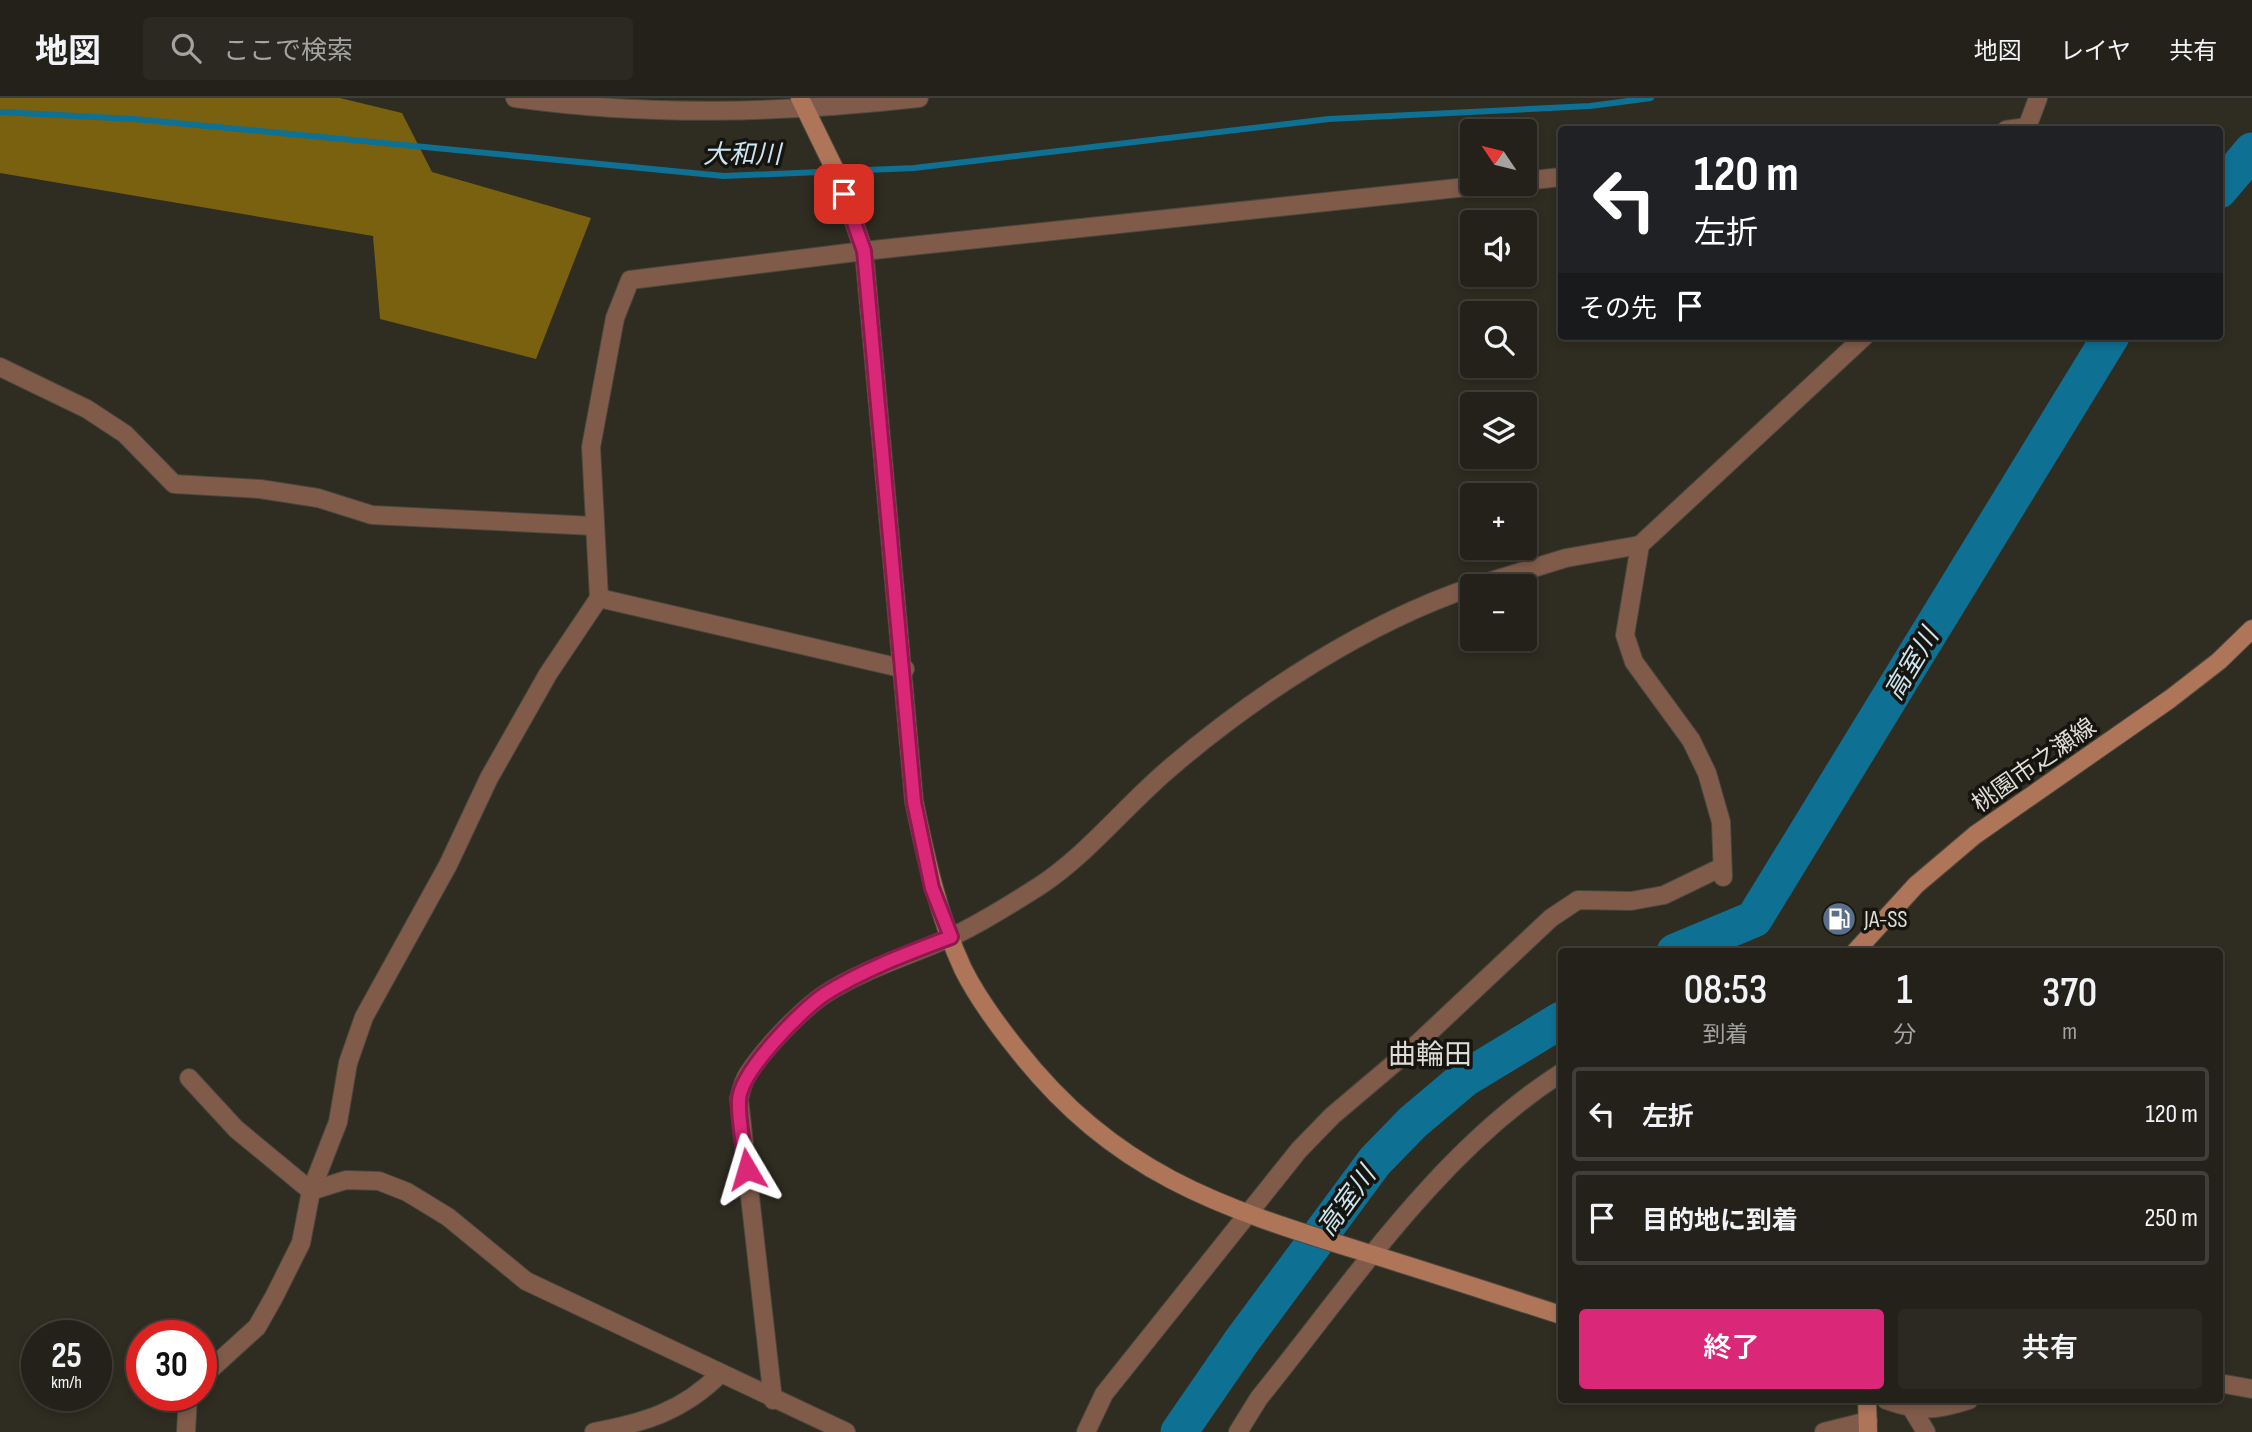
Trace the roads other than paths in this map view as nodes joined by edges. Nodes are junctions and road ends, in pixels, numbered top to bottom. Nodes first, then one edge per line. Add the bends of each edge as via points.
1 (521, 98) edge
2 (919, 98) edge
3 (2038, 98) edge
4 (687, 105) edge
5 (807, 110) edge
6 (2028, 125) edge
7 (1558, 177) edge
8 (1537, 180) edge
9 (1460, 187) edge
10 (862, 243) junction
11 (1861, 340) edge
12 (0, 367) edge
13 (594, 526) junction
14 (1640, 545) junction
15 (1515, 574) edge
16 (1460, 591) edge
17 (598, 598) junction
18 (2252, 629) edge
19 (905, 669) junction
20 (951, 937) junction
21 (1859, 948) edge
22 (1558, 1075) edge
23 (189, 1078) dead end
24 (312, 1191) junction
25 (1258, 1218) junction
26 (1370, 1254) junction
27 (1558, 1314) edge
28 (217, 1363) edge
29 (720, 1374) junction
30 (2223, 1384) edge
31 (2252, 1389) edge
32 (774, 1400) junction
33 (1867, 1403) edge
34 (1895, 1403) edge
35 (1960, 1403) edge
36 (1912, 1409) junction
37 (187, 1411) edge
38 (1868, 1426) edge
39 (186, 1432) edge
40 (594, 1432) edge
41 (846, 1432) edge
42 (1086, 1432) edge
43 (1238, 1432) edge
44 (1824, 1432) edge
45 (1926, 1432) edge

1 - 4 street
2 - 5 street
3 - 6 street
4 - 5 street
5 - 10 street
7 - 8 street
9 - 10 street
10 - 13 street via 630,280 615,318 592,447
10 - 19 street
11 - 14 street
12 - 13 street via 87,409 125,434 174,484 318,498 372,515
13 - 17 street
14 - 15 street via 1566,558
14 - 25 street via 1625,635 1634,662 1691,740 1707,773 1721,822 1722,872 1664,895 1632,901 1578,900 1551,918 1417,1044 1332,1116 1299,1150
16 - 20 street via 1424,603 1238,713 1168,769 1043,884
17 - 19 street
17 - 24 street via 502,755 449,865 364,1017 348,1063 338,1122
18 - 21 street, 桃園市之瀬線 via 2170,699 1975,835 1916,885
19 - 20 street via 914,802 932,888
20 - 25 street via 986,1009 1042,1082 1077,1118 1177,1185
20 - 32 street via 824,995 776,1040 747,1076 739,1099
22 - 26 street via 1502,1114
23 - 24 street via 236,1129
24 - 28 street via 301,1242 257,1327
24 - 29 street via 346,1180 379,1181 407,1192 448,1217 526,1281
25 - 26 street
25 - 42 street via 1104,1394
26 - 27 street
26 - 43 street
29 - 32 street
29 - 40 street via 676,1410 640,1424
30 - 31 street
32 - 41 street
33 - 38 street
34 - 36 street
35 - 36 street via 1939,1410
36 - 45 street
37 - 39 street
38 - 44 street

